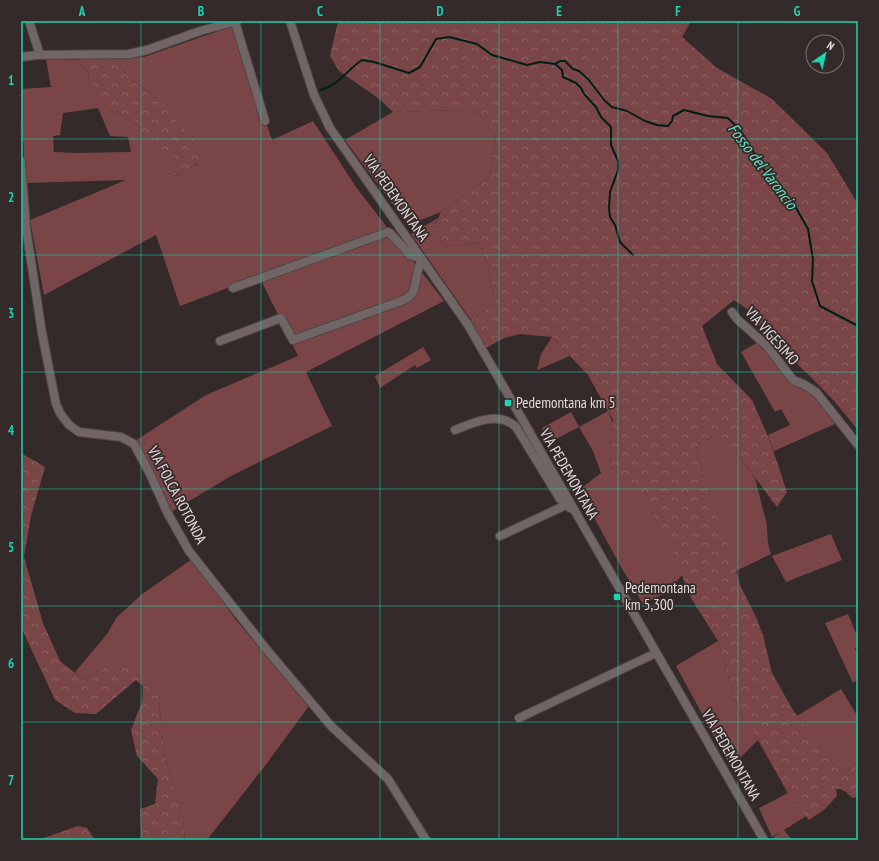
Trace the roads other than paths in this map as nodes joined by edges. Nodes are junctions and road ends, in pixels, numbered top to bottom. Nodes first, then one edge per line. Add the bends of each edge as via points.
1 (29, 21) edge
2 (236, 21) edge
3 (290, 21) edge
4 (40, 55) junction
5 (21, 57) edge
6 (265, 121) dead end
7 (21, 161) edge
8 (422, 259) junction
9 (234, 288) dead end
10 (732, 312) dead end
11 (220, 341) dead end
12 (455, 430) dead end
13 (858, 445) edge
14 (566, 505) junction
15 (574, 511) junction
16 (500, 536) dead end
17 (656, 653) junction
18 (520, 718) dead end
19 (426, 840) edge
20 (764, 840) edge

1 - 4 street
2 - 4 street via 129,54
2 - 6 street
3 - 8 street, VIA PEDEMONTANA via 314,95 325,119
4 - 5 street
7 - 19 street, VIA FOLCA ROTONDA via 26,228 42,333 60,413 69,425 79,432 121,437 134,444 189,551 331,726 388,779
8 - 9 street via 410,256 388,232
8 - 11 street via 414,291 401,301 293,340 281,318
8 - 15 street, VIA PEDEMONTANA via 466,322
10 - 13 street, VIA VIGESIMO via 767,346 792,380 816,392
12 - 14 street via 486,419 510,422
14 - 15 street
14 - 16 street
15 - 17 street, VIA PEDEMONTANA
17 - 18 street
17 - 20 street, VIA PEDEMONTANA

